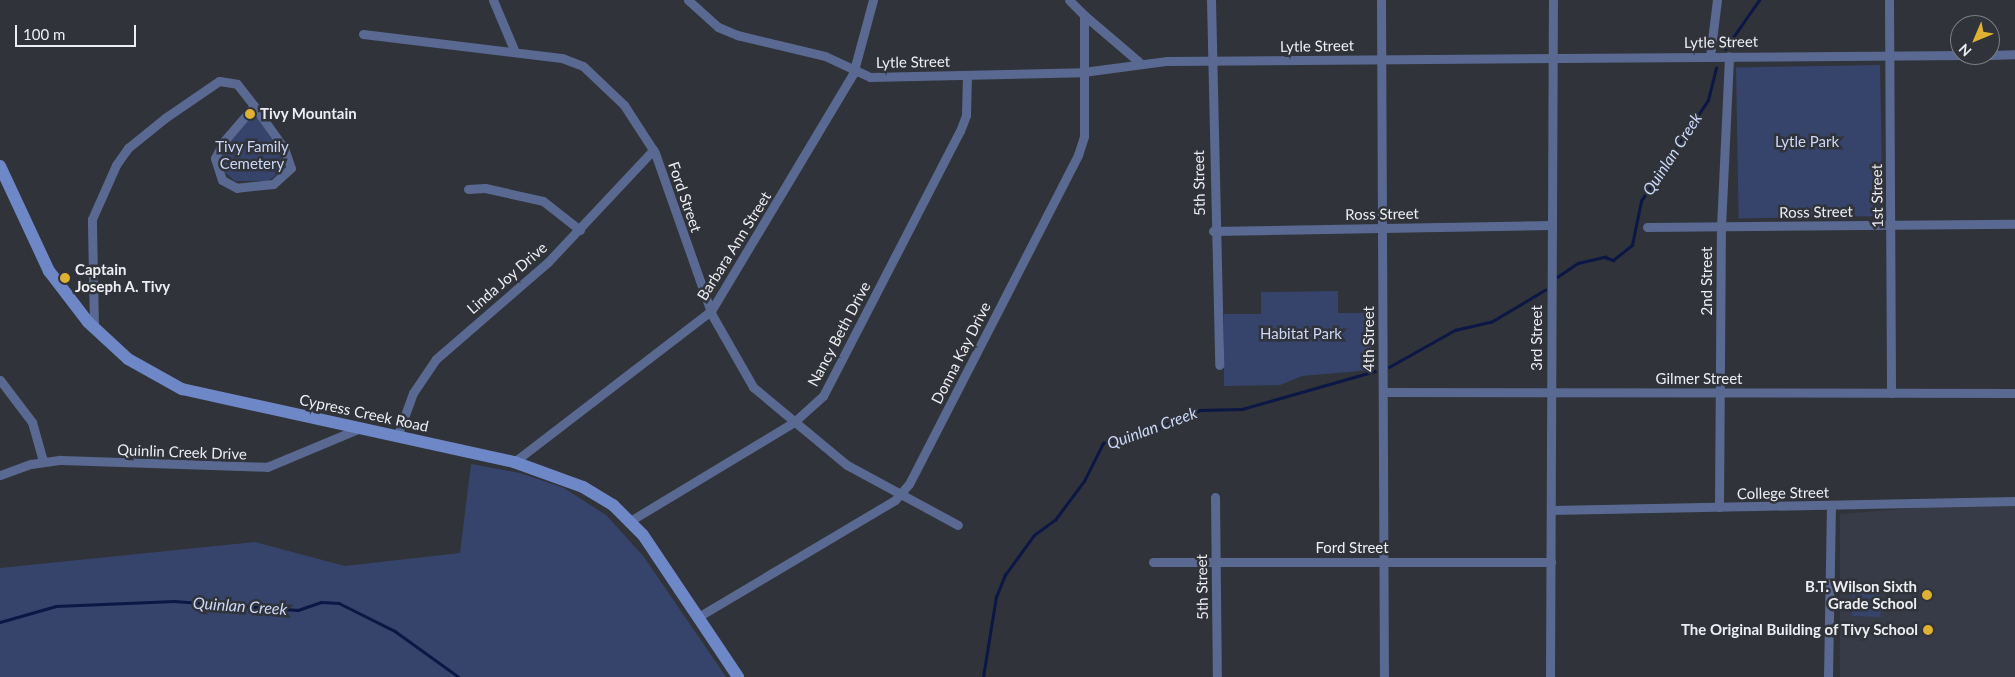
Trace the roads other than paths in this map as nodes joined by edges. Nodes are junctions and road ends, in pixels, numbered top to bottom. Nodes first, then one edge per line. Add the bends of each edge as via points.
1 (493, 0) edge
2 (688, 0) edge
3 (873, 0) edge
4 (1069, 0) edge
5 (1211, 0) edge
6 (1381, 0) edge
7 (1552, 0) edge
8 (1717, 0) edge
9 (1889, 0) edge
10 (1084, 15) junction
11 (363, 34) dead end
12 (515, 52) junction
13 (2015, 54) edge
14 (1950, 55) edge
15 (2000, 55) edge
16 (1710, 56) junction
17 (1729, 56) junction
18 (1889, 56) junction
19 (1381, 59) junction
20 (1553, 59) junction
21 (1212, 60) junction
22 (1139, 62) junction
23 (854, 70) junction
24 (1083, 72) junction
25 (967, 75) junction
26 (254, 106) junction
27 (653, 150) junction
28 (0, 166) edge
29 (468, 189) dead end
30 (2015, 224) edge
31 (1551, 225) junction
32 (1891, 225) junction
33 (1648, 226) dead end
34 (1720, 227) junction
35 (1382, 228) junction
36 (580, 230) junction
37 (1214, 231) junction
38 (710, 311) junction
39 (94, 328) junction
40 (1219, 366) dead end
41 (0, 380) edge
42 (1382, 392) junction
43 (1551, 393) junction
44 (1721, 393) junction
45 (1891, 393) junction
46 (2015, 393) edge
47 (794, 422) junction
48 (358, 429) junction
49 (397, 437) junction
50 (43, 461) junction
51 (514, 462) junction
52 (0, 475) edge
53 (901, 494) junction
54 (1215, 498) dead end
55 (2015, 501) edge
56 (1831, 506) junction
57 (1719, 507) junction
58 (1551, 510) junction
59 (630, 521) junction
60 (958, 525) dead end
61 (1153, 562) dead end
62 (1215, 562) junction
63 (1383, 562) junction
64 (1550, 562) junction
65 (698, 617) junction
66 (738, 677) edge
67 (1217, 677) edge
68 (1384, 677) edge
69 (1550, 677) edge
70 (1828, 677) edge

1 - 12 street
2 - 23 street, Lytle Street via 718,27 737,35 825,56
3 - 23 street, Barbara Ann Street
4 - 10 street
5 - 21 street, 5th Street
6 - 19 street, 4th Street
7 - 20 street, 3rd Street
8 - 16 street
9 - 18 street, 1st Street
10 - 22 street
10 - 24 street, Donna Kay Drive
11 - 12 street, Ford Street
12 - 27 street, Ford Street via 574,60 583,66 624,105
13 - 15 street
14 - 18 street, Lytle Street
16 - 17 street, Lytle Street
16 - 20 street, Lytle Street
17 - 18 street, Lytle Street
17 - 34 street, 2nd Street
18 - 32 street, 1st Street
19 - 20 street, Lytle Street
19 - 21 street, Lytle Street
19 - 35 street, 4th Street
20 - 31 street, 3rd Street
21 - 22 street, Lytle Street
21 - 37 street, 5th Street
22 - 24 street, Lytle Street
23 - 25 street, Lytle Street via 870,78
23 - 38 street, Barbara Ann Street
24 - 25 street, Lytle Street
24 - 53 street, Donna Kay Drive via 1084,136 1078,155
25 - 47 street, Nancy Beth Drive via 966,115 960,131 823,396
26 - 26 street via 224,140 215,158 222,180 237,188 272,184 291,168 284,148
26 - 39 street via 237,84 219,82 165,118 128,148 116,165 92,219
27 - 36 street, Linda Joy Drive
27 - 38 street, Ford Street
28 - 39 main road, Cypress Creek Road via 49,271
29 - 36 street via 485,188 543,201
30 - 32 street, Ross Street
31 - 35 street, Ross Street
31 - 43 street, 3rd Street
32 - 34 street, Ross Street
32 - 45 street, 1st Street
33 - 34 street, Ross Street
34 - 44 street, 2nd Street
35 - 37 street, Ross Street
35 - 42 street, 4th Street
36 - 49 street, Linda Joy Drive via 436,359 413,393
37 - 40 street, 5th Street
38 - 47 street, Ford Street via 746,379
38 - 51 street, Barbara Ann Street
39 - 48 main road, Cypress Creek Road via 128,359 182,390
41 - 50 street via 32,422
42 - 43 street, Gilmer Street
42 - 63 street, 4th Street
43 - 44 street, Gilmer Street
43 - 58 street, 3rd Street
44 - 45 street, Gilmer Street
44 - 57 street, 2nd Street
45 - 46 street, Gilmer Street
47 - 53 street, Ford Street via 848,465
47 - 59 street, Nancy Beth Drive
48 - 49 main road, Cypress Creek Road
48 - 50 street, Quinlin Creek Drive via 288,461 245,469
49 - 51 main road, Cypress Creek Road
50 - 52 street, Quinlin Creek Drive
51 - 59 main road, Cypress Creek Road via 583,487
53 - 60 street, Ford Street
53 - 65 street
54 - 62 street, 5th Street
55 - 56 street, College Street
56 - 57 street, College Street
56 - 70 street
57 - 58 street, College Street
58 - 64 street, 3rd Street
59 - 65 main road, Cypress Creek Road
61 - 62 street, Ford Street
62 - 63 street, Ford Street
62 - 67 street, 5th Street
63 - 64 street, Ford Street
63 - 68 street, 4th Street
64 - 69 street, 3rd Street
65 - 66 main road, Cypress Creek Road

